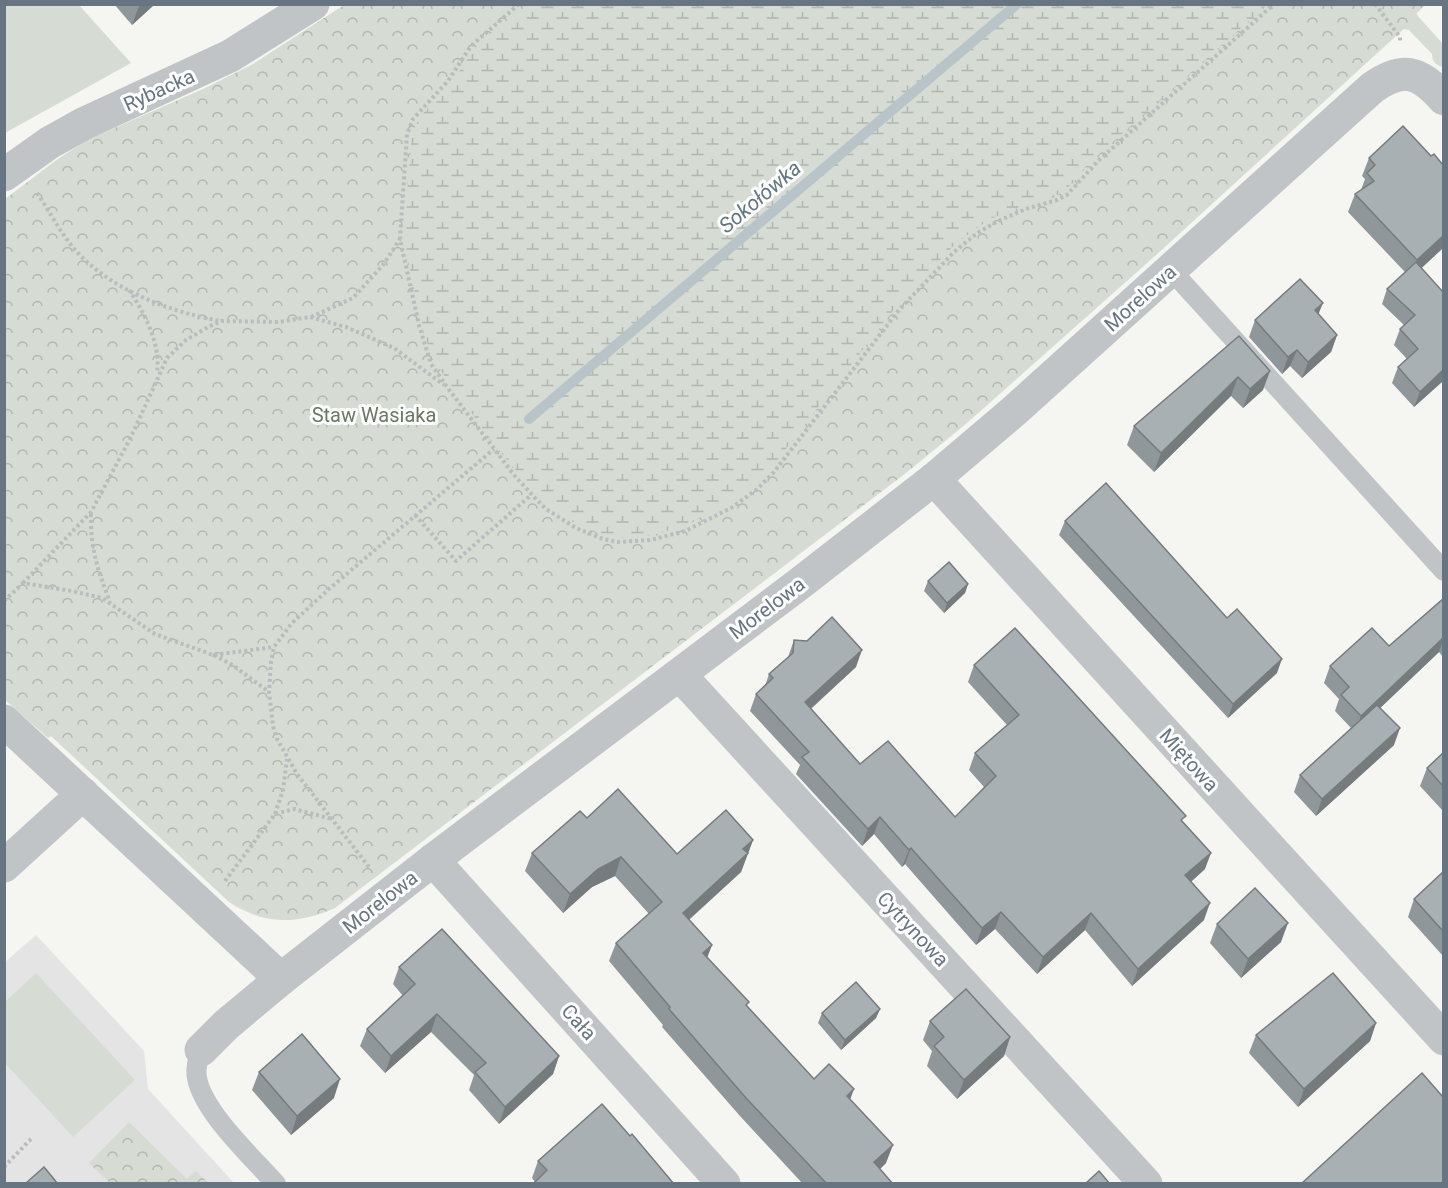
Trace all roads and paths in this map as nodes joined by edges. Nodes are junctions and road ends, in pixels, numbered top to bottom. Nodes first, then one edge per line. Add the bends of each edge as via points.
1 (313, 4) edge
2 (519, 4) edge
3 (1274, 4) edge
4 (1375, 4) edge
5 (1400, 37) dead end
6 (1443, 99) edge
7 (19, 181) edge
8 (400, 239) junction
9 (1171, 270) junction
10 (129, 289) junction
11 (310, 317) junction
12 (221, 321) junction
13 (156, 377) junction
14 (447, 387) junction
15 (494, 449) junction
16 (934, 479) junction
17 (531, 495) junction
18 (91, 512) junction
19 (415, 515) junction
20 (1443, 571) edge
21 (23, 583) junction
22 (4, 601) edge
23 (111, 603) junction
24 (274, 647) junction
25 (213, 655) junction
26 (680, 675) junction
27 (269, 692) junction
28 (4, 721) edge
29 (287, 758) junction
30 (83, 794) junction
31 (275, 814) junction
32 (333, 819) junction
33 (434, 860) junction
34 (4, 866) edge
35 (390, 894) junction
36 (206, 908) junction
37 (281, 979) junction
38 (1443, 1039) edge
39 (201, 1050) joint
40 (31, 1139) dead end
41 (4, 1167) edge
42 (276, 1184) edge
43 (724, 1184) edge
44 (1146, 1184) edge

1 - 7 street, Rybacka via 219,62 49,143
2 - 8 path via 476,40 448,81 413,119 405,142
3 - 17 path via 1098,161 1067,195 996,222 954,252 899,310 774,472 731,508 685,531 651,540 618,542 576,528
4 - 5 path
6 - 9 street, Morelowa via 1413,75 1387,77
7 - 10 path via 90,264
8 - 11 path via 353,298
8 - 14 path via 424,344 431,364
9 - 16 street, Morelowa
9 - 20 lane
10 - 12 path via 169,308
10 - 13 path via 150,329 158,366
11 - 12 path via 279,322
11 - 14 path via 388,345
12 - 13 path via 175,348
13 - 18 path via 131,437
14 - 15 path
15 - 17 path
15 - 19 path
16 - 26 street, Morelowa
16 - 38 street, Miętowa
17 - 19 path via 456,561
18 - 21 path
18 - 23 path via 94,557
19 - 24 path via 292,623
21 - 22 path
21 - 23 path via 72,591
23 - 25 path via 155,634
24 - 25 path
24 - 27 path
25 - 27 path
26 - 33 street, Morelowa
26 - 44 street, Cytrynowa
27 - 29 path via 273,726
28 - 30 street
29 - 31 path
29 - 32 path
30 - 34 street
30 - 36 street
31 - 32 path via 294,809
31 - 36 path
32 - 35 path
33 - 35 street, Morelowa
33 - 43 street, Cała
35 - 37 street, Morelowa
36 - 37 street
37 - 39 street, Morelowa
39 - 42 lane via 196,1078 201,1092 214,1114
40 - 41 path

